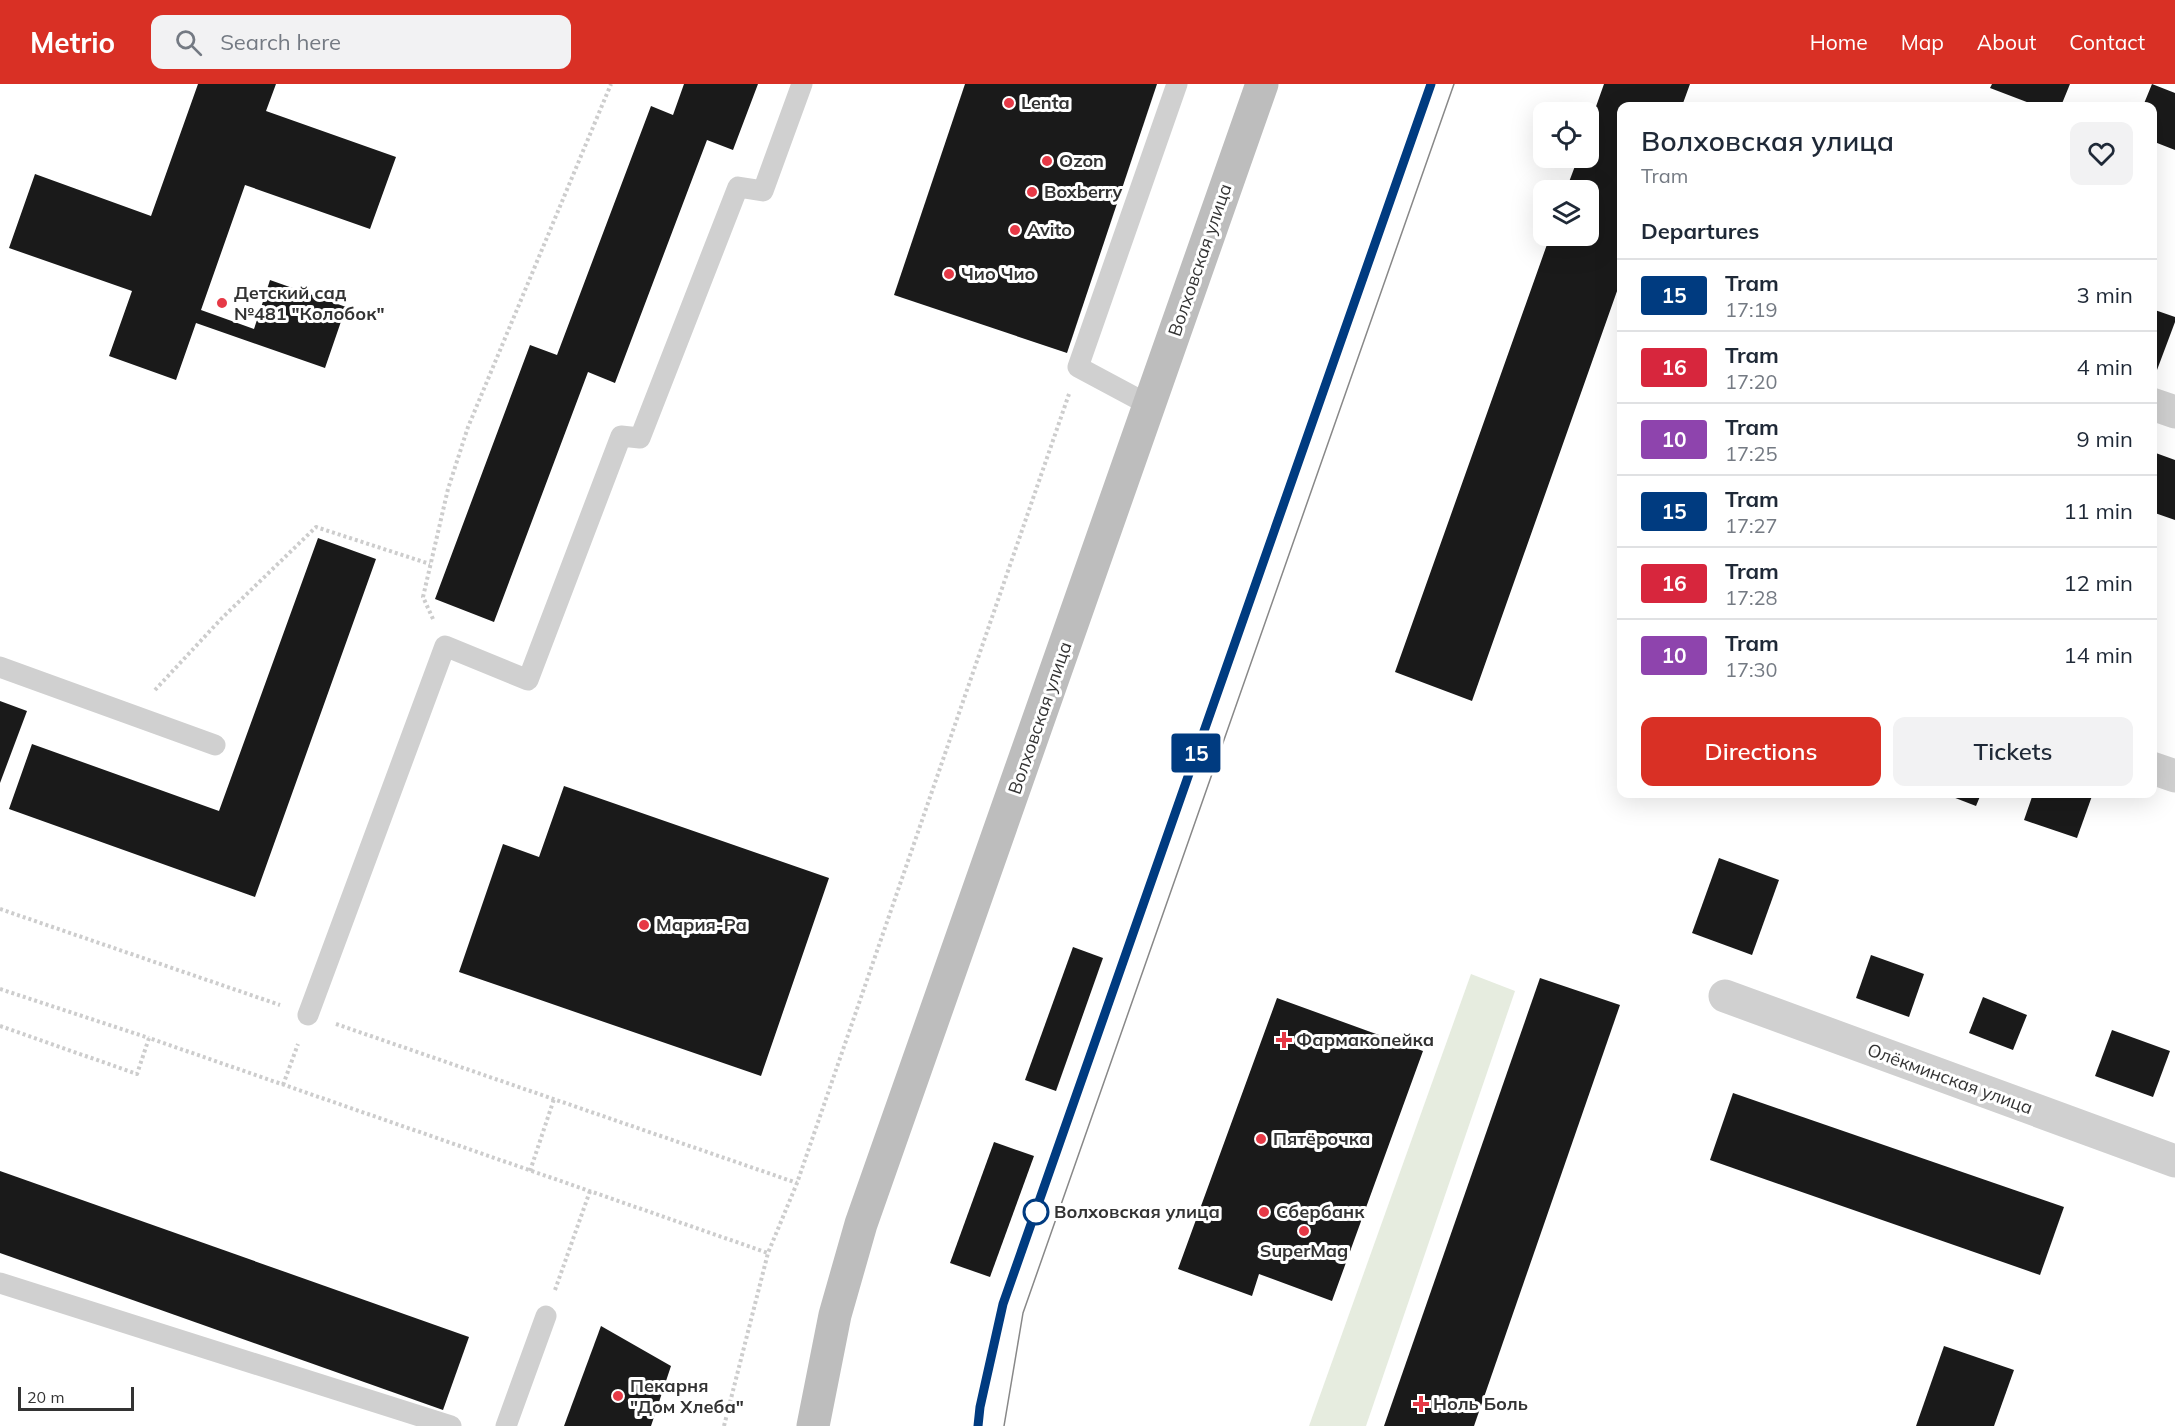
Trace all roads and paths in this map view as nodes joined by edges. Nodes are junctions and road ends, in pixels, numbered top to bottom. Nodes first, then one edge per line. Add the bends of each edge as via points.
1 (611, 84) edge
2 (802, 84) edge
3 (1177, 84) edge
4 (1262, 84) edge
5 (1078, 368) junction
6 (1149, 405) junction
7 (2157, 406) edge
8 (2175, 412) edge
9 (430, 564) junction
10 (445, 646) junction
11 (0, 667) edge
12 (132, 715) junction
13 (214, 745) dead end
14 (2157, 770) edge
15 (2175, 776) edge
16 (0, 909) edge
17 (0, 989) edge
18 (1725, 996) dead end
19 (308, 1015) junction
20 (0, 1026) edge
21 (149, 1038) junction
22 (283, 1085) junction
23 (554, 1099) junction
24 (2175, 1161) edge
25 (530, 1171) junction
26 (797, 1183) junction
27 (590, 1191) junction
28 (768, 1253) junction
29 (0, 1283) edge
30 (546, 1316) joint
31 (451, 1426) edge
32 (506, 1426) edge
33 (724, 1426) edge
34 (813, 1426) edge

1 - 9 path via 468,427
2 - 10 lane via 763,191 738,187 640,438 621,436 528,680
3 - 5 lane
4 - 6 main road, Волховская улица
5 - 6 lane
5 - 26 path
6 - 34 main road, Волховская улица via 861,1224 835,1315
7 - 8 street
9 - 10 path via 423,597
9 - 12 path via 316,528 222,618
10 - 19 lane
11 - 12 lane
12 - 13 lane
14 - 15 street
16 - 19 path
17 - 21 path
18 - 24 street, Олёкминская улица
19 - 22 path
19 - 23 path
20 - 21 path via 137,1074
21 - 22 path
22 - 25 path
23 - 25 path
23 - 26 path
25 - 27 path
26 - 28 path
27 - 28 path
27 - 30 path
28 - 33 path
29 - 31 lane
30 - 32 lane

